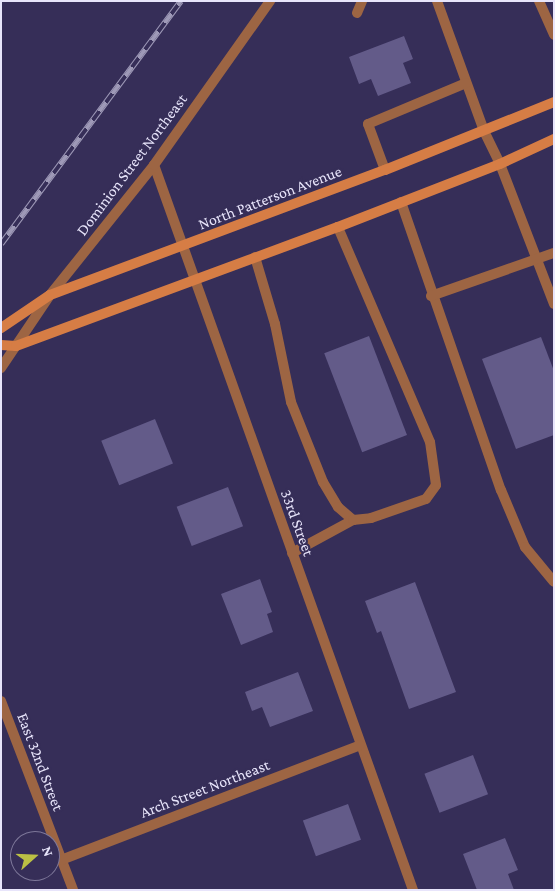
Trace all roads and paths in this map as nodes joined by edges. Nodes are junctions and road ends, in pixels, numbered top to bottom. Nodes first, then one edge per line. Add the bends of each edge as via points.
1 (270, 1) edge
2 (362, 1) edge
3 (437, 1) edge
4 (539, 1) edge
5 (356, 13) dead end
6 (554, 35) edge
7 (466, 83) junction
8 (554, 102) edge
9 (484, 131) junction
10 (554, 139) edge
11 (500, 164) junction
12 (154, 165) junction
13 (386, 170) junction
14 (401, 202) junction
15 (338, 227) junction
16 (183, 247) junction
17 (554, 253) edge
18 (255, 257) junction
19 (537, 260) junction
20 (194, 278) junction
21 (50, 295) junction
22 (431, 296) junction
23 (554, 304) edge
24 (1, 328) edge
25 (1, 345) edge
26 (16, 346) junction
27 (1, 368) edge
28 (353, 520) junction
29 (292, 553) junction
30 (554, 582) edge
31 (1, 701) edge
32 (360, 746) junction
33 (61, 860) junction
34 (72, 890) edge
35 (414, 890) edge

1 - 12 street, Dominion Street Northeast
2 - 5 street
3 - 7 street
4 - 6 street
7 - 9 street
7 - 13 street via 368,124
8 - 9 main road, North Patterson Avenue
9 - 11 street
9 - 13 main road, North Patterson Avenue
10 - 11 main road
11 - 14 main road
11 - 19 street
12 - 16 street, 33rd Street
12 - 21 street, Dominion Street Northeast
13 - 16 main road, North Patterson Avenue
14 - 15 main road
14 - 22 street
15 - 18 main road
15 - 28 street via 430,442 436,485 426,500 371,518
16 - 20 street, 33rd Street
16 - 21 main road, North Patterson Avenue
17 - 19 street
18 - 20 main road
18 - 28 street via 275,324 291,402 323,482 338,507
19 - 22 street
19 - 23 street
20 - 26 main road
20 - 29 street, 33rd Street
21 - 24 main road, North Patterson Avenue
21 - 26 street, Dominion Street Northeast
22 - 30 street via 525,547
25 - 26 main road
26 - 27 street
28 - 29 street
29 - 32 street, 33rd Street
31 - 33 street, East 32nd Street
32 - 33 street, Arch Street Northeast
32 - 35 street, 33rd Street
33 - 34 street, East 32nd Street

